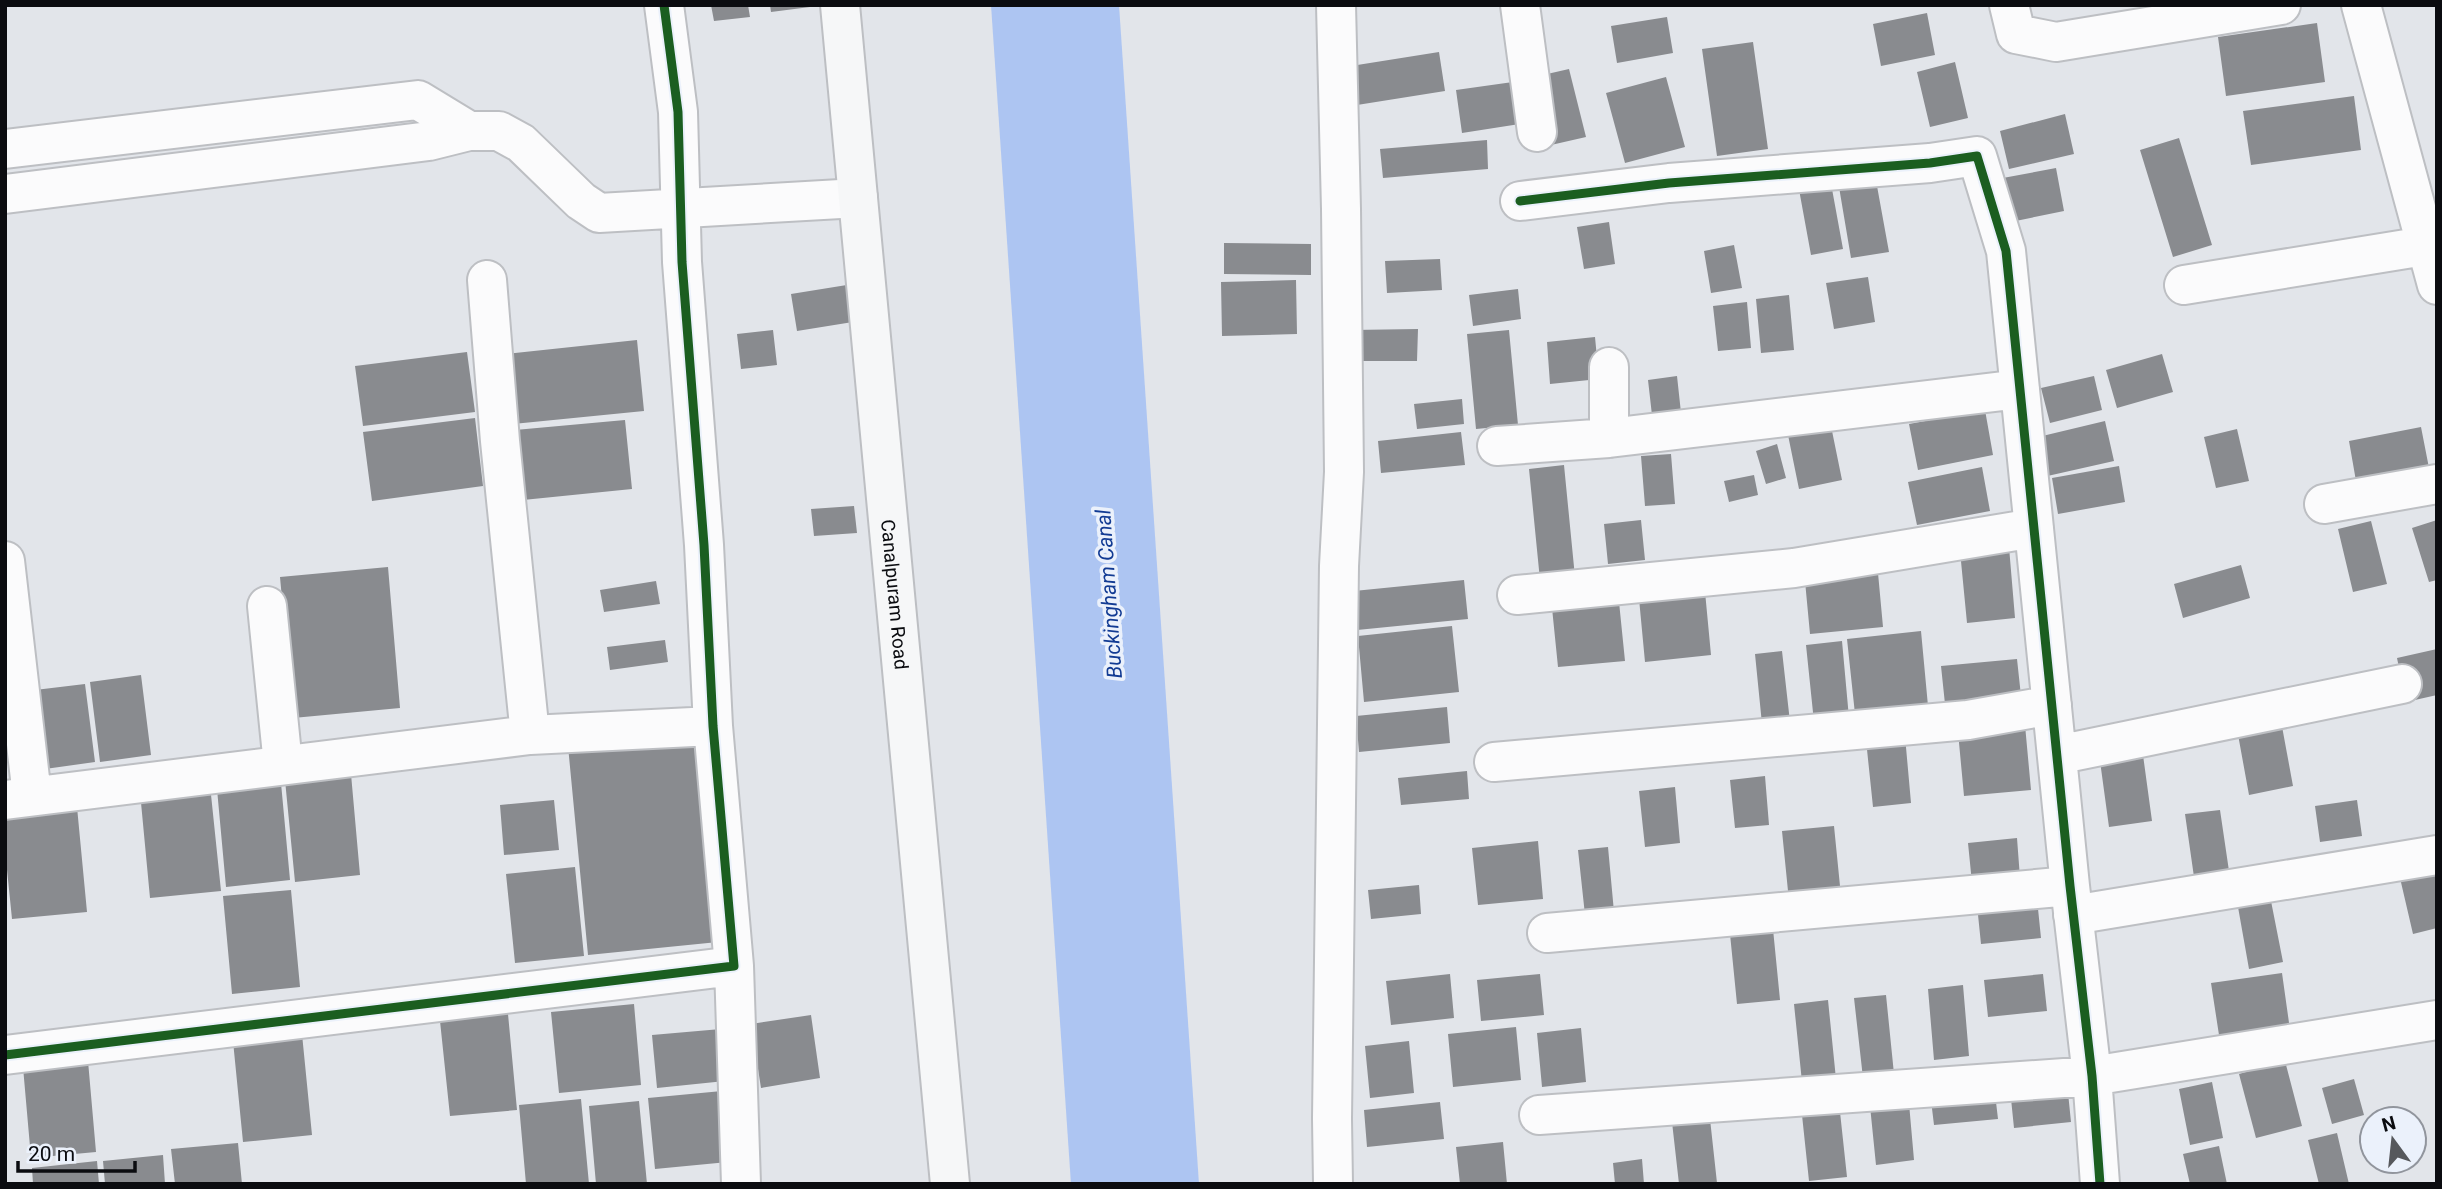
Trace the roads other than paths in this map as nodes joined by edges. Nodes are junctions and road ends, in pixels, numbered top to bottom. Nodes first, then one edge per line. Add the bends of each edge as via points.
1 (664, 5) edge
2 (840, 5) edge
3 (1336, 5) edge
4 (1520, 5) edge
5 (2009, 5) edge
6 (2281, 5) edge
7 (2361, 5) edge
8 (470, 131) junction
9 (1537, 132) dead end
10 (5, 149) edge
11 (5, 194) edge
12 (858, 198) junction
13 (1520, 201) dead end
14 (680, 207) junction
15 (2432, 245) edge
16 (487, 280) dead end
17 (2185, 285) dead end
18 (2437, 285) edge
19 (1609, 367) dead end
20 (2020, 389) junction
21 (1609, 438) junction
22 (1497, 446) dead end
23 (2437, 484) edge
24 (2324, 504) dead end
25 (2034, 528) junction
26 (5, 561) edge
27 (1517, 595) dead end
28 (267, 606) dead end
29 (2402, 684) dead end
30 (2052, 705) junction
31 (713, 726) junction
32 (530, 734) junction
33 (2057, 755) junction
34 (1494, 762) dead end
35 (283, 765) junction
36 (19, 798) edge
37 (2437, 855) edge
38 (2071, 901) junction
39 (1547, 933) dead end
40 (734, 966) junction
41 (2437, 1020) edge
42 (5, 1055) edge
43 (2092, 1076) junction
44 (1539, 1115) dead end
45 (741, 1184) edge
46 (950, 1184) edge
47 (1333, 1184) edge
48 (2100, 1184) edge

1 - 14 street via 678,112
2 - 12 street, Canalpuram Road
3 - 47 street via 1344,472 1339,566
4 - 9 street
5 - 6 street via 2016,34 2056,42
7 - 15 street
8 - 10 street via 418,100
8 - 11 street via 429,141
8 - 14 street via 499,131 521,143 599,213
12 - 14 street
12 - 46 street, Canalpuram Road
13 - 20 street via 1977,156 2006,251
14 - 31 street
15 - 17 street
15 - 18 street
16 - 32 street
19 - 21 street
20 - 21 street
20 - 25 street
21 - 22 street
23 - 24 street
25 - 27 street via 1794,568
25 - 30 street
26 - 36 street
28 - 35 street
29 - 33 street
30 - 33 street
30 - 34 street via 1968,720
31 - 32 street
31 - 40 street
32 - 35 street
33 - 38 street
35 - 36 street
37 - 38 street
38 - 39 street
38 - 43 street
40 - 42 street
40 - 45 street
41 - 43 street
43 - 44 street
43 - 48 street

